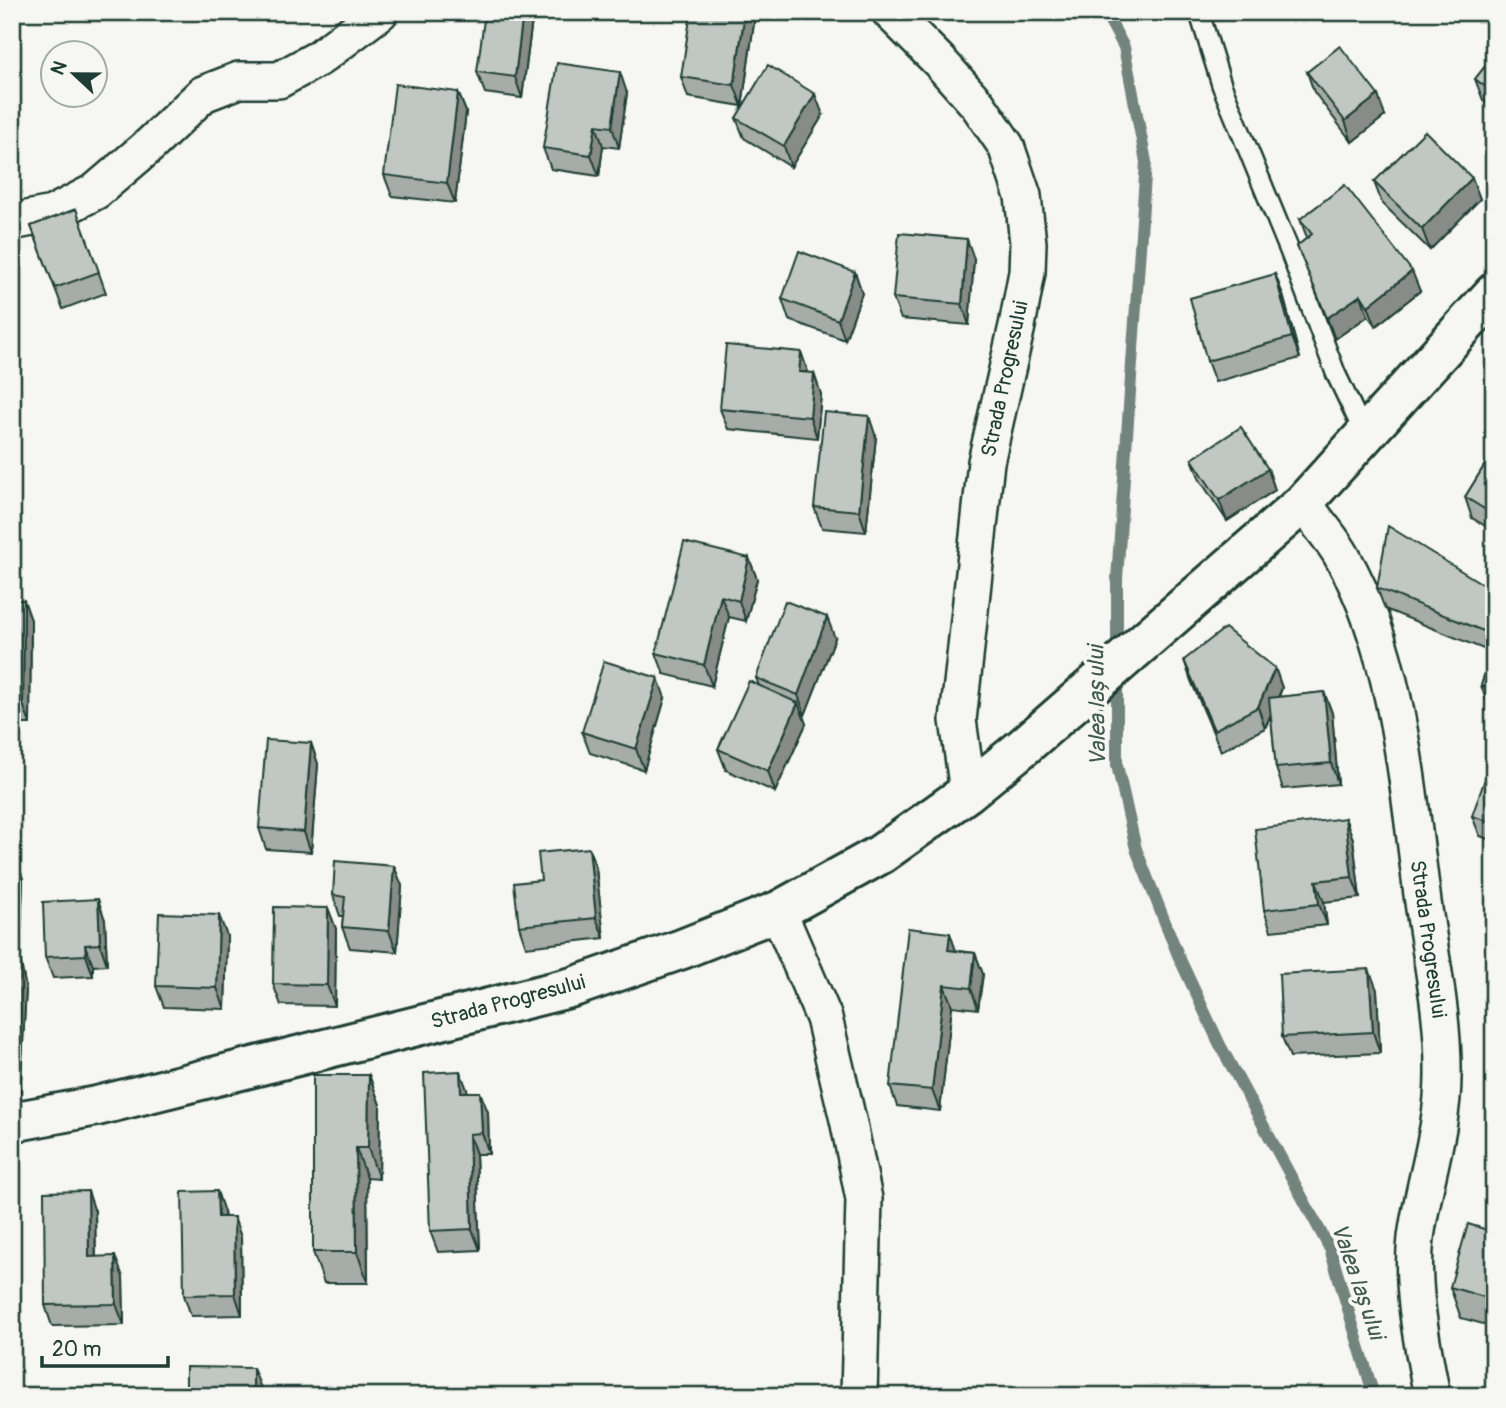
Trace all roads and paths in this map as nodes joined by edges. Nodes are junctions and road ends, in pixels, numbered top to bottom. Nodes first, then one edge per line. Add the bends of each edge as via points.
1 (380, 12) edge
2 (890, 12) edge
3 (1199, 12) edge
4 (12, 222) edge
5 (1494, 293) edge
6 (1365, 435) junction
7 (1303, 503) junction
8 (968, 792) junction
9 (778, 911) junction
10 (12, 1122) edge
11 (859, 1396) edge
12 (1432, 1396) edge

1 - 4 street via 319,58 279,80 239,80 203,94 96,191 52,214
2 - 8 street, Strada Progresului via 978,105 1006,146 1023,196 1028,243 1017,326 986,462 958,720
3 - 6 lane via 1222,86 1336,374
5 - 6 street, Strada Progresului
6 - 7 street, Strada Progresului
7 - 8 street, Strada Progresului
7 - 12 street, Strada Progresului via 1343,557 1372,620 1395,708 1412,824 1443,1077 1416,1241 1417,1293
8 - 9 street, Strada Progresului via 881,854
9 - 10 street, Strada Progresului via 573,986 97,1106
9 - 11 street via 824,1018 863,1199

